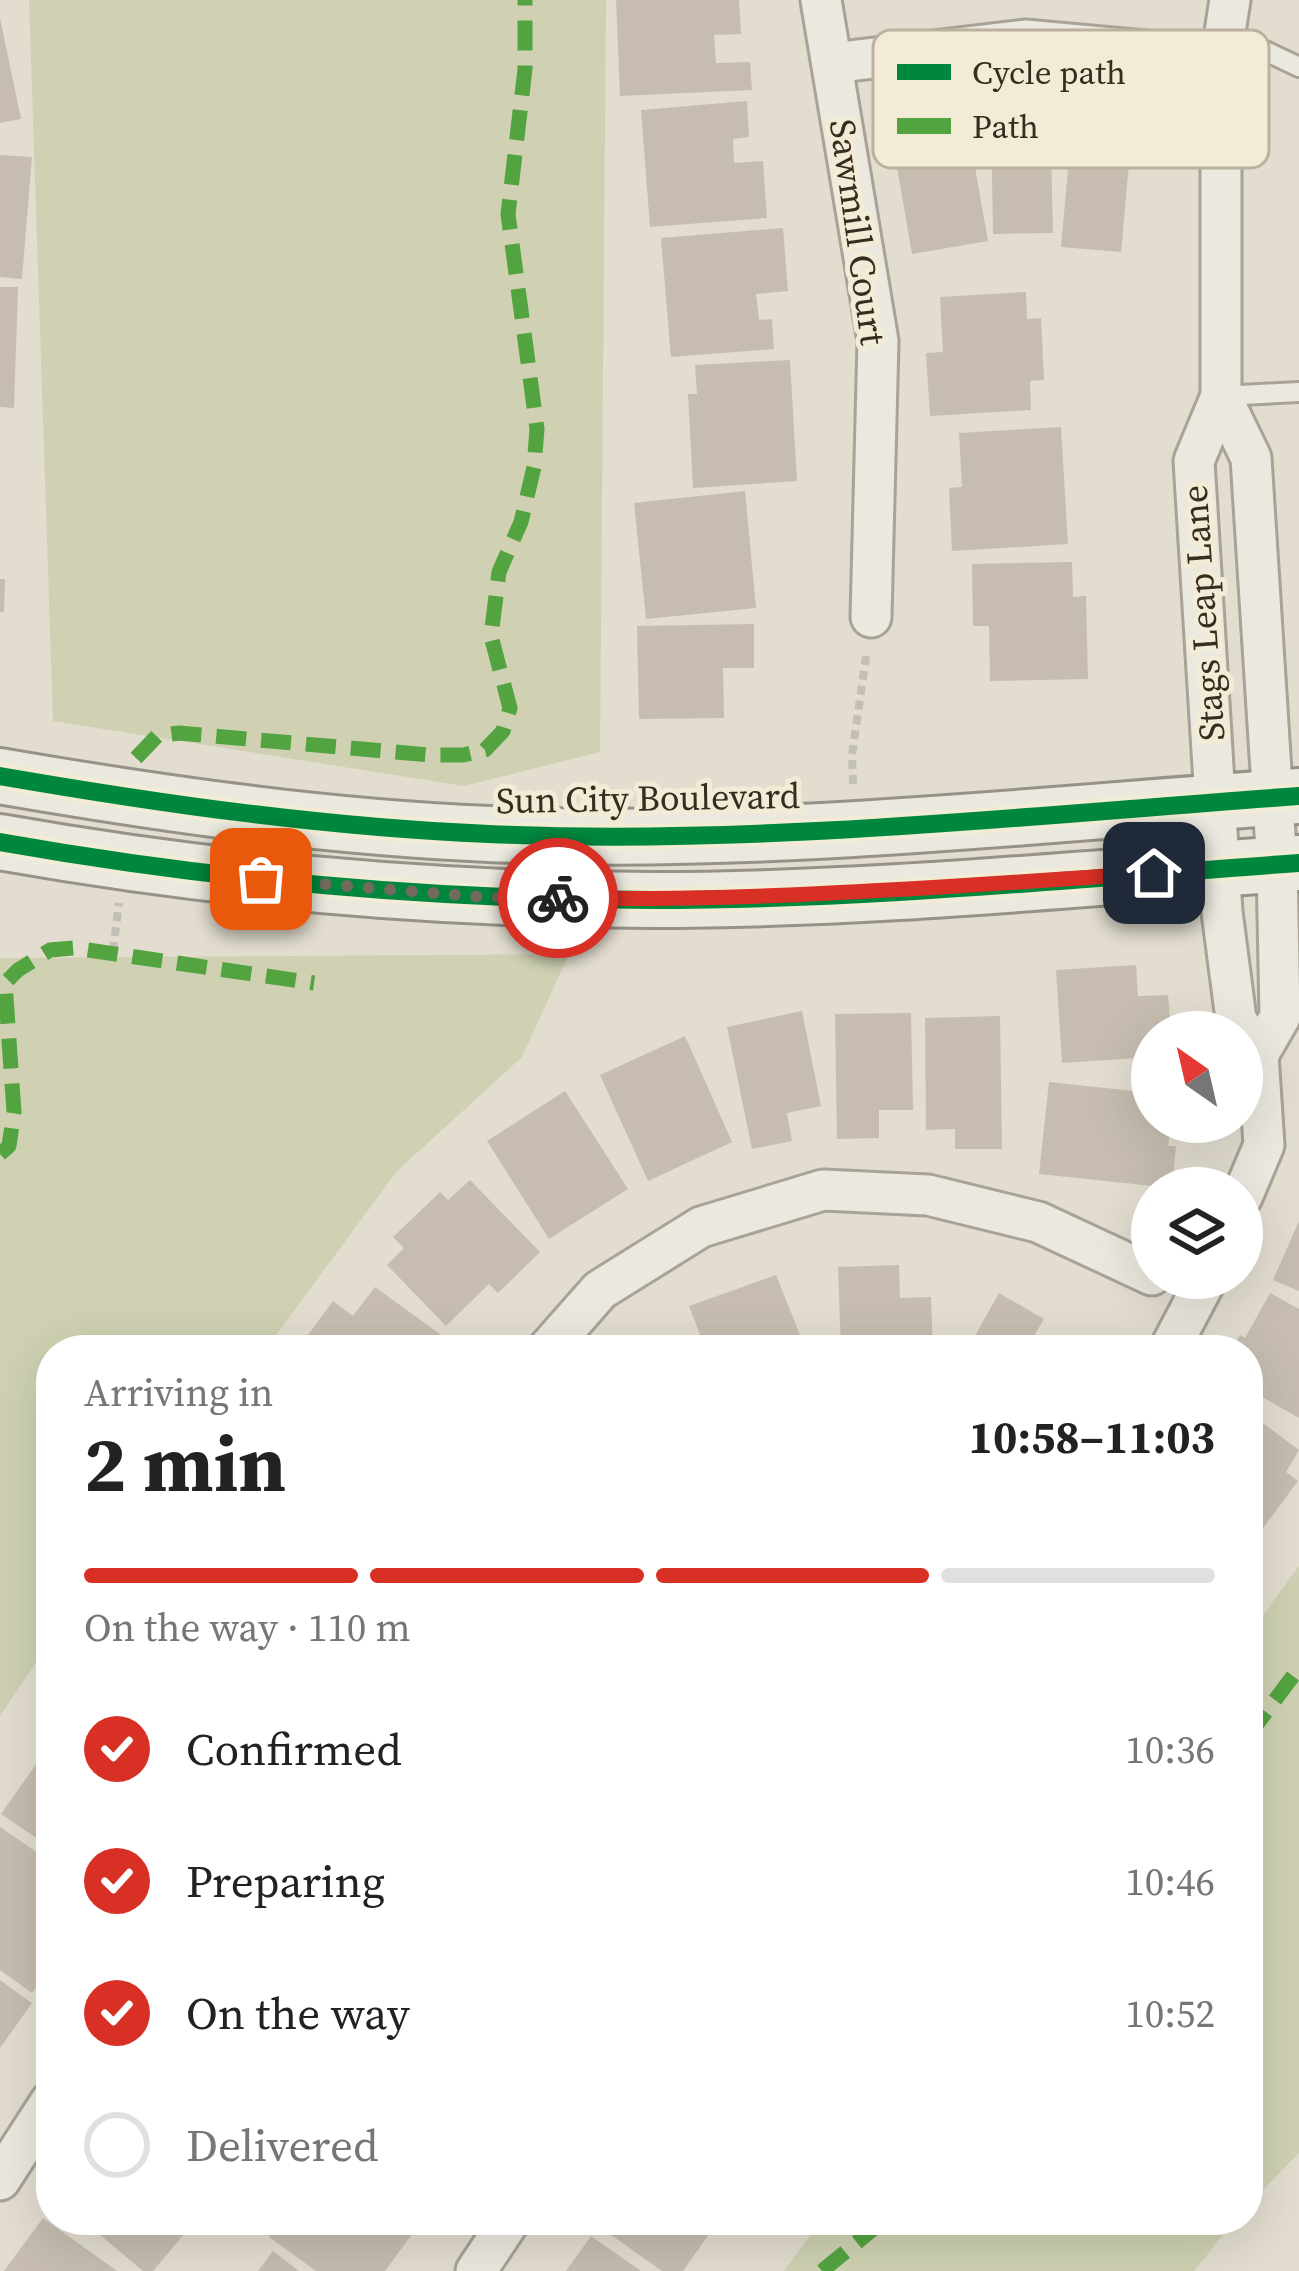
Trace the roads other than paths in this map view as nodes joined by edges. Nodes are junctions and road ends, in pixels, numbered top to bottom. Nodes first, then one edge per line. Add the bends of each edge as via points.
1 (821, 0) edge
2 (1269, 53) edge
3 (873, 58) edge
4 (832, 63) junction
5 (1299, 68) edge
6 (1223, 168) edge
7 (1299, 392) edge
8 (1221, 396) junction
9 (871, 617) road end
10 (0, 776) edge
11 (1285, 830) edge
12 (1217, 835) junction
13 (0, 842) edge
14 (1236, 1011) edge
15 (1263, 1046) edge
16 (1263, 1130) edge
17 (1255, 1167) edge
18 (1131, 1265) edge
19 (1197, 1299) edge
20 (560, 1335) edge
21 (1177, 1335) edge
22 (36, 2124) edge
23 (0, 2180) edge
24 (500, 2235) edge
25 (476, 2271) edge

1 - 4 street, Sawmill Court
2 - 5 lane
3 - 4 street
4 - 9 street, Sawmill Court via 878,341
6 - 8 street, Stags Leap Lane
7 - 8 lane
8 - 11 street, Stags Leap Lane via 1251,458
8 - 12 street, Stags Leap Lane via 1194,461
10 - 12 street, Sun City Boulevard via 271,816 490,834 856,827
11 - 12 street, Sun City Boulevard
11 - 15 street, Stags Leap Lane via 1280,1017
12 - 13 street, Sun City Boulevard via 837,894 656,900 482,897 124,864
12 - 14 street, Stags Leap Lane
16 - 17 street
18 - 20 street via 1037,1222 928,1195 823,1190 701,1227 601,1290
19 - 21 street
22 - 23 street
24 - 25 street

